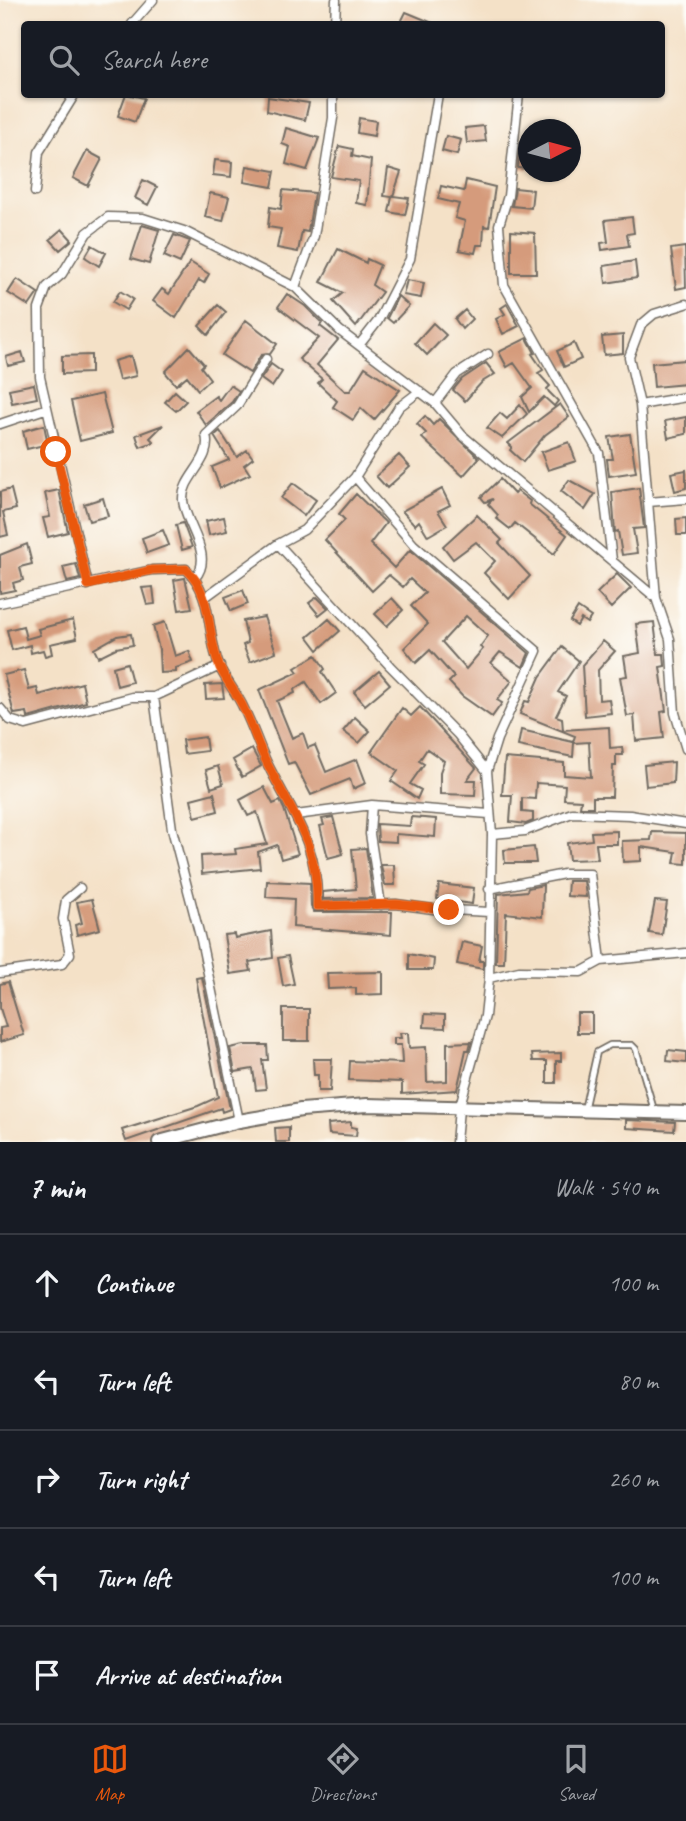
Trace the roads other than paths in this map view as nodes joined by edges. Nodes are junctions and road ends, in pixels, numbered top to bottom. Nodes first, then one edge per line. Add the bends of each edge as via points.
1 (153, 0) edge
2 (336, 0) edge
3 (135, 21) edge
4 (335, 21) edge
5 (73, 98) edge
6 (333, 98) edge
7 (437, 98) edge
8 (519, 98) edge
9 (35, 192) dead end
10 (295, 287) junction
11 (686, 304) edge
12 (360, 344) junction
13 (488, 354) dead end
14 (267, 359) dead end
15 (420, 391) junction
16 (686, 397) edge
17 (435, 403) junction
18 (640, 405) junction
19 (45, 409) junction
20 (0, 424) edge
21 (355, 477) junction
22 (686, 499) edge
23 (648, 502) junction
24 (278, 544) junction
25 (612, 559) junction
26 (195, 578) junction
27 (88, 585) junction
28 (204, 598) junction
29 (656, 598) junction
30 (0, 603) edge
31 (219, 666) junction
32 (154, 697) junction
33 (0, 708) edge
34 (684, 732) edge
35 (686, 749) edge
36 (487, 771) junction
37 (372, 806) junction
38 (489, 814) junction
39 (296, 815) junction
40 (686, 822) edge
41 (492, 834) junction
42 (80, 888) dead end
43 (489, 889) junction
44 (381, 905) junction
45 (489, 912) junction
46 (686, 953) edge
47 (601, 961) junction
48 (0, 973) edge
49 (489, 978) junction
50 (459, 1109) junction
51 (584, 1111) junction
52 (655, 1112) junction
53 (686, 1113) edge
54 (239, 1121) junction
55 (159, 1142) edge
56 (456, 1142) edge

1 - 3 street
2 - 4 street
5 - 9 street via 39,152
6 - 10 street via 314,236
7 - 12 street via 410,259 378,321
8 - 25 street via 508,196 499,225 504,285 599,453
10 - 12 street
10 - 19 street via 184,231 143,218 108,218 87,233 62,274 47,287 39,309
11 - 18 street via 654,314 641,325 631,345 629,357
12 - 15 street
13 - 17 street via 457,374
14 - 26 street via 237,406 206,435 205,456 183,491 184,510 203,561
15 - 17 street
15 - 21 street via 399,407
16 - 18 street
17 - 25 street via 462,435
18 - 23 street
19 - 20 street
19 - 27 street
21 - 24 street via 304,530
21 - 36 street via 414,545 537,651
22 - 23 street
23 - 29 street
24 - 28 street
24 - 36 street
25 - 29 street
26 - 27 street via 186,569 152,570
26 - 28 street
27 - 30 street
28 - 31 street
29 - 34 street via 670,639 675,713
31 - 32 street
31 - 39 street
32 - 33 street via 113,701 26,725 10,720
32 - 54 street via 172,829
34 - 35 street
36 - 38 street
37 - 38 street
37 - 39 street
37 - 44 street via 370,834
38 - 41 street
39 - 44 street via 316,864 317,906
40 - 41 street via 572,813 525,831
41 - 43 street
42 - 48 street via 65,900 67,959 62,964
43 - 45 street
43 - 47 street via 564,874 590,874
44 - 45 street
45 - 49 street
46 - 47 street
47 - 49 street via 581,972 519,971
49 - 50 street via 485,1016
50 - 51 main road
50 - 54 main road via 367,1105
50 - 56 street
51 - 52 main road
51 - 52 lane via 597,1052 610,1045 632,1045
52 - 53 main road
54 - 55 main road

